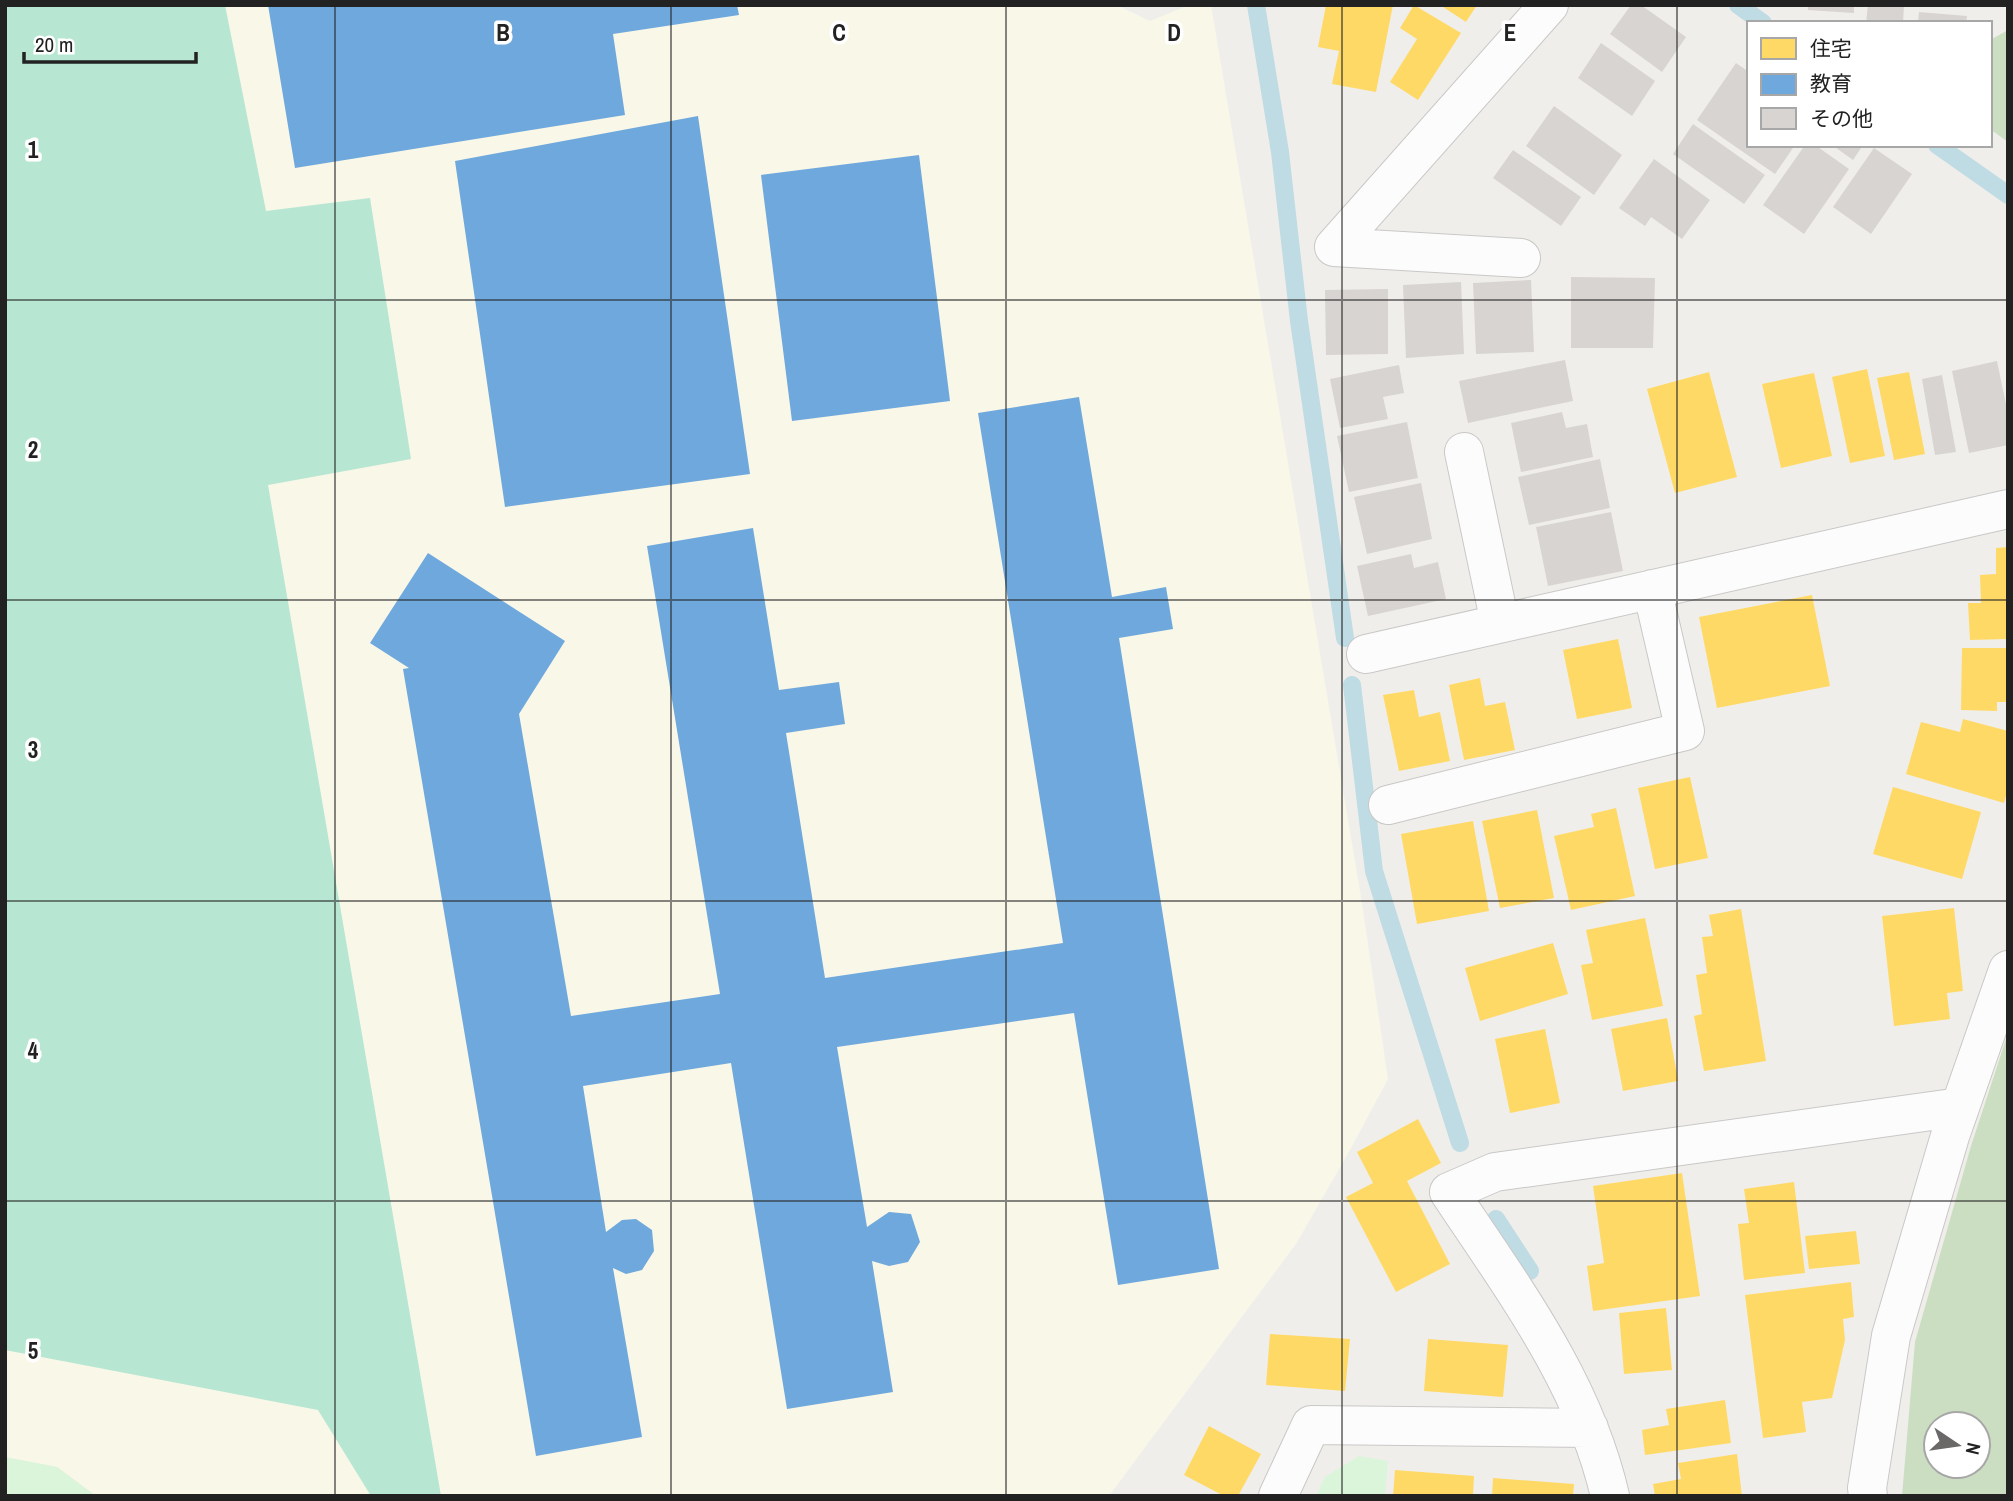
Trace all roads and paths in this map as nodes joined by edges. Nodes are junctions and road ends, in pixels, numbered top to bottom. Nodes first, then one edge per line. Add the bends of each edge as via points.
1 (1549, 5) edge
2 (1521, 258) dead end
3 (1464, 452) dead end
4 (2008, 509) edge
5 (1652, 589) junction
6 (1500, 623) junction
7 (1366, 654) dead end
8 (1388, 806) dead end
9 (2008, 970) edge
10 (1960, 1107) junction
11 (1589, 1428) junction
12 (1278, 1496) edge
13 (1610, 1496) edge
14 (1868, 1496) edge

1 - 2 street via 1334,247
3 - 6 street
4 - 5 street
5 - 6 street
5 - 8 street via 1685,731
6 - 7 street
9 - 10 street
10 - 11 street via 1480,1178 1449,1192 1545,1336
10 - 14 street via 1891,1336
11 - 12 street via 1311,1424
11 - 13 street

